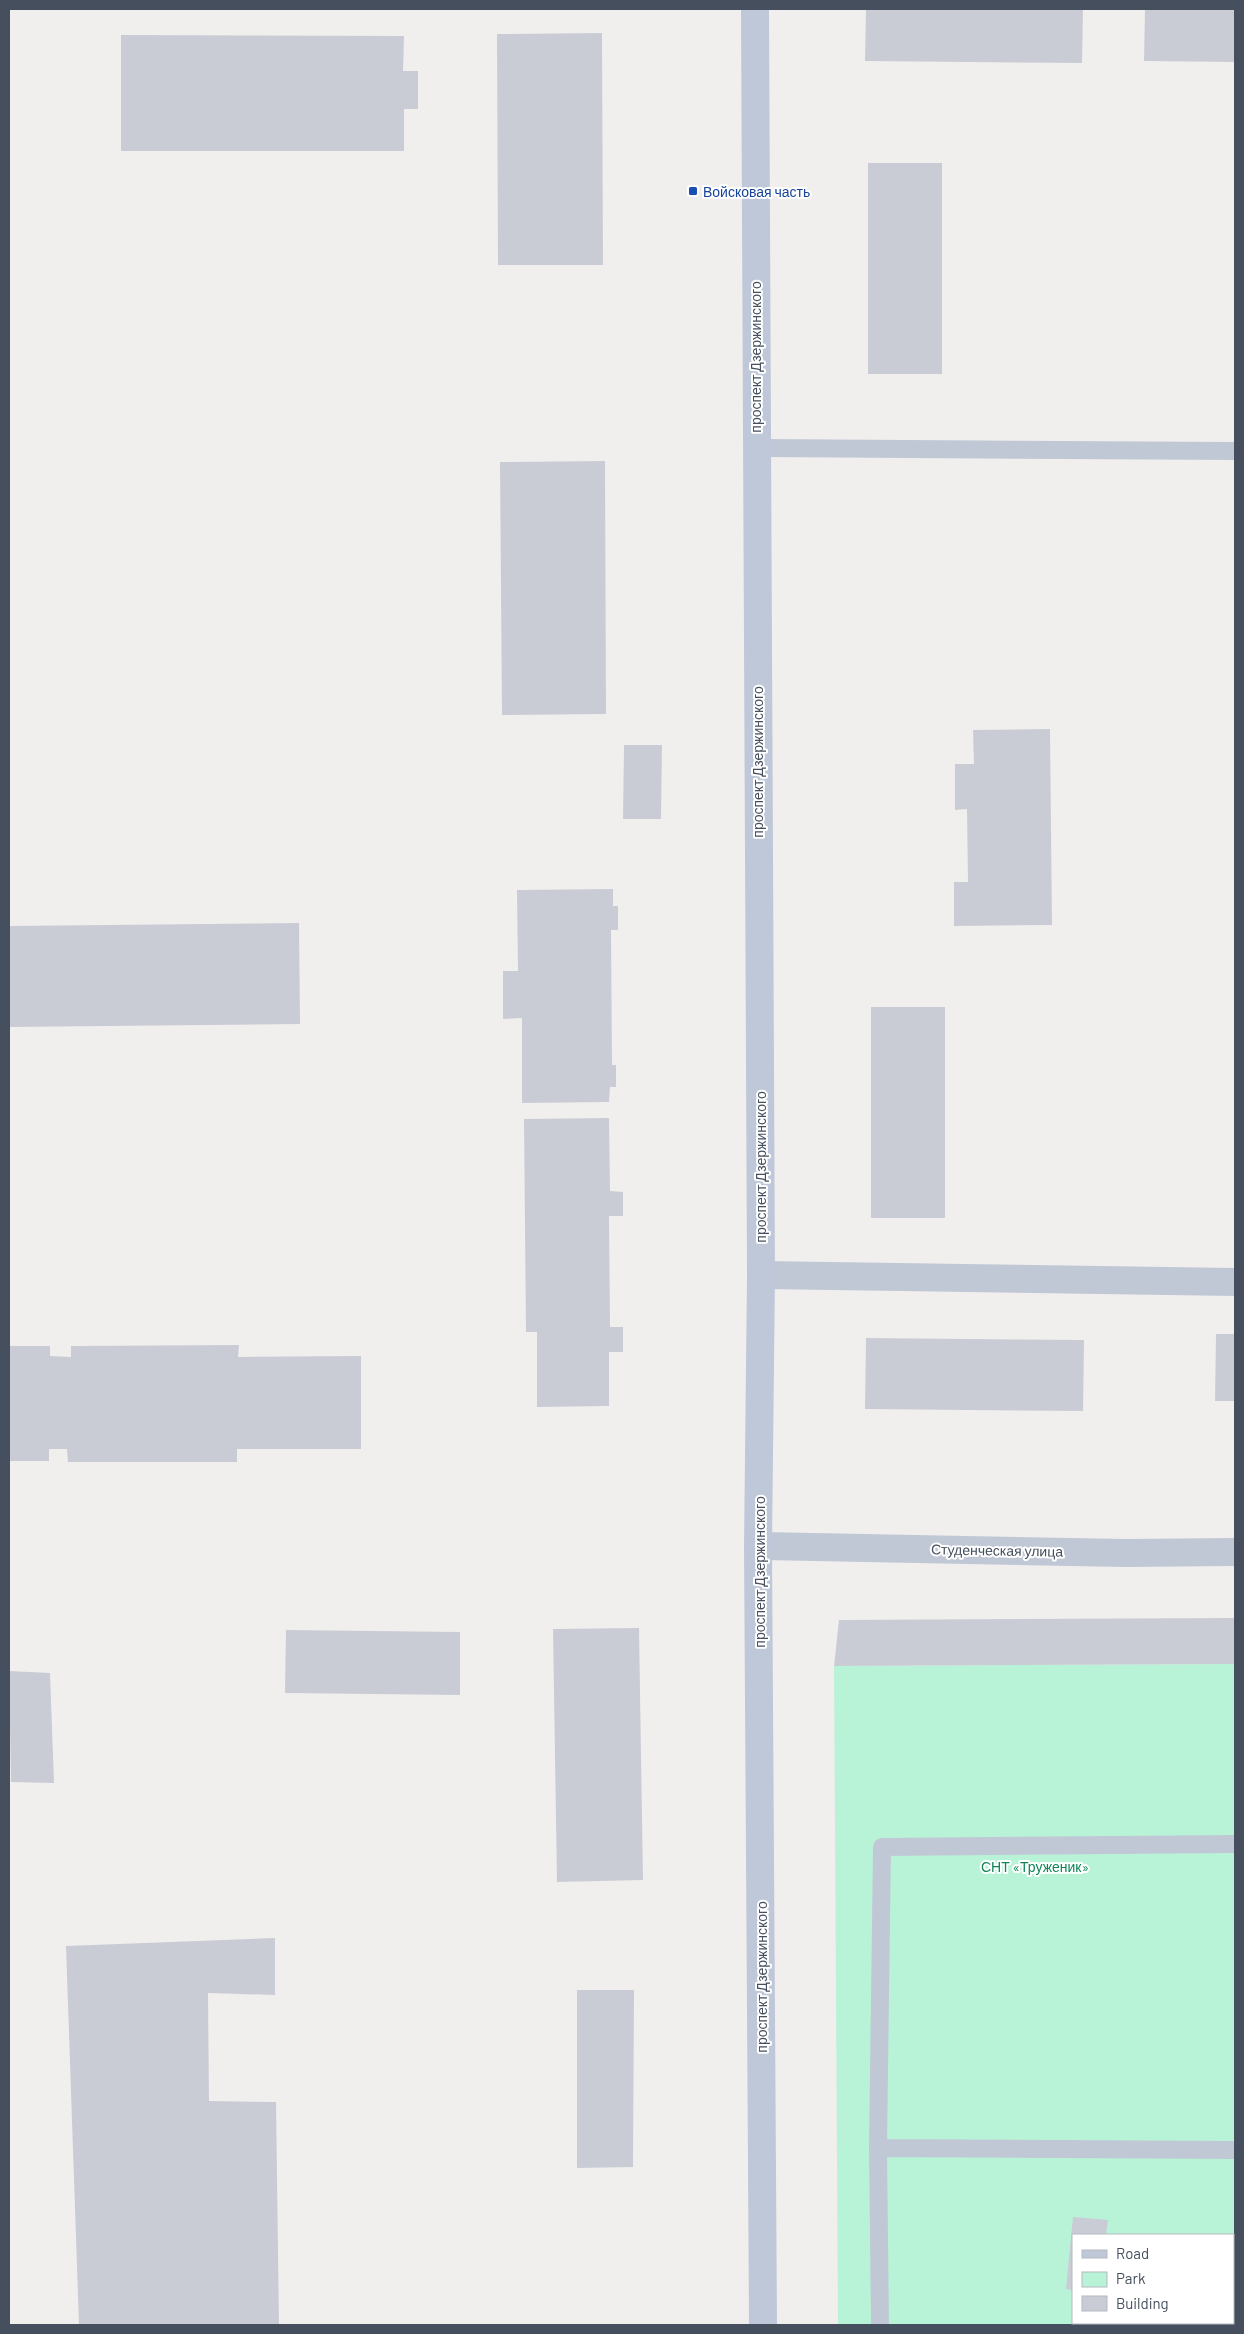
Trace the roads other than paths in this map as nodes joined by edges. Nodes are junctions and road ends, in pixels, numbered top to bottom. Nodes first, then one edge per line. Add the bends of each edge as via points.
1 (755, 9) edge
2 (756, 448) junction
3 (1235, 451) edge
4 (760, 1275) junction
5 (1235, 1282) edge
6 (758, 1546) junction
7 (1235, 1552) edge
8 (1235, 1844) edge
9 (878, 2148) junction
10 (1235, 2150) edge
11 (763, 2325) edge
12 (880, 2325) edge

1 - 2 main road, проспект Дзержинского
2 - 3 lane
2 - 4 main road, проспект Дзержинского
4 - 5 street
4 - 6 main road, проспект Дзержинского
6 - 7 street, Студенческая улица
6 - 11 main road, проспект Дзержинского
8 - 9 lane via 882,1847
9 - 10 lane
9 - 12 lane

